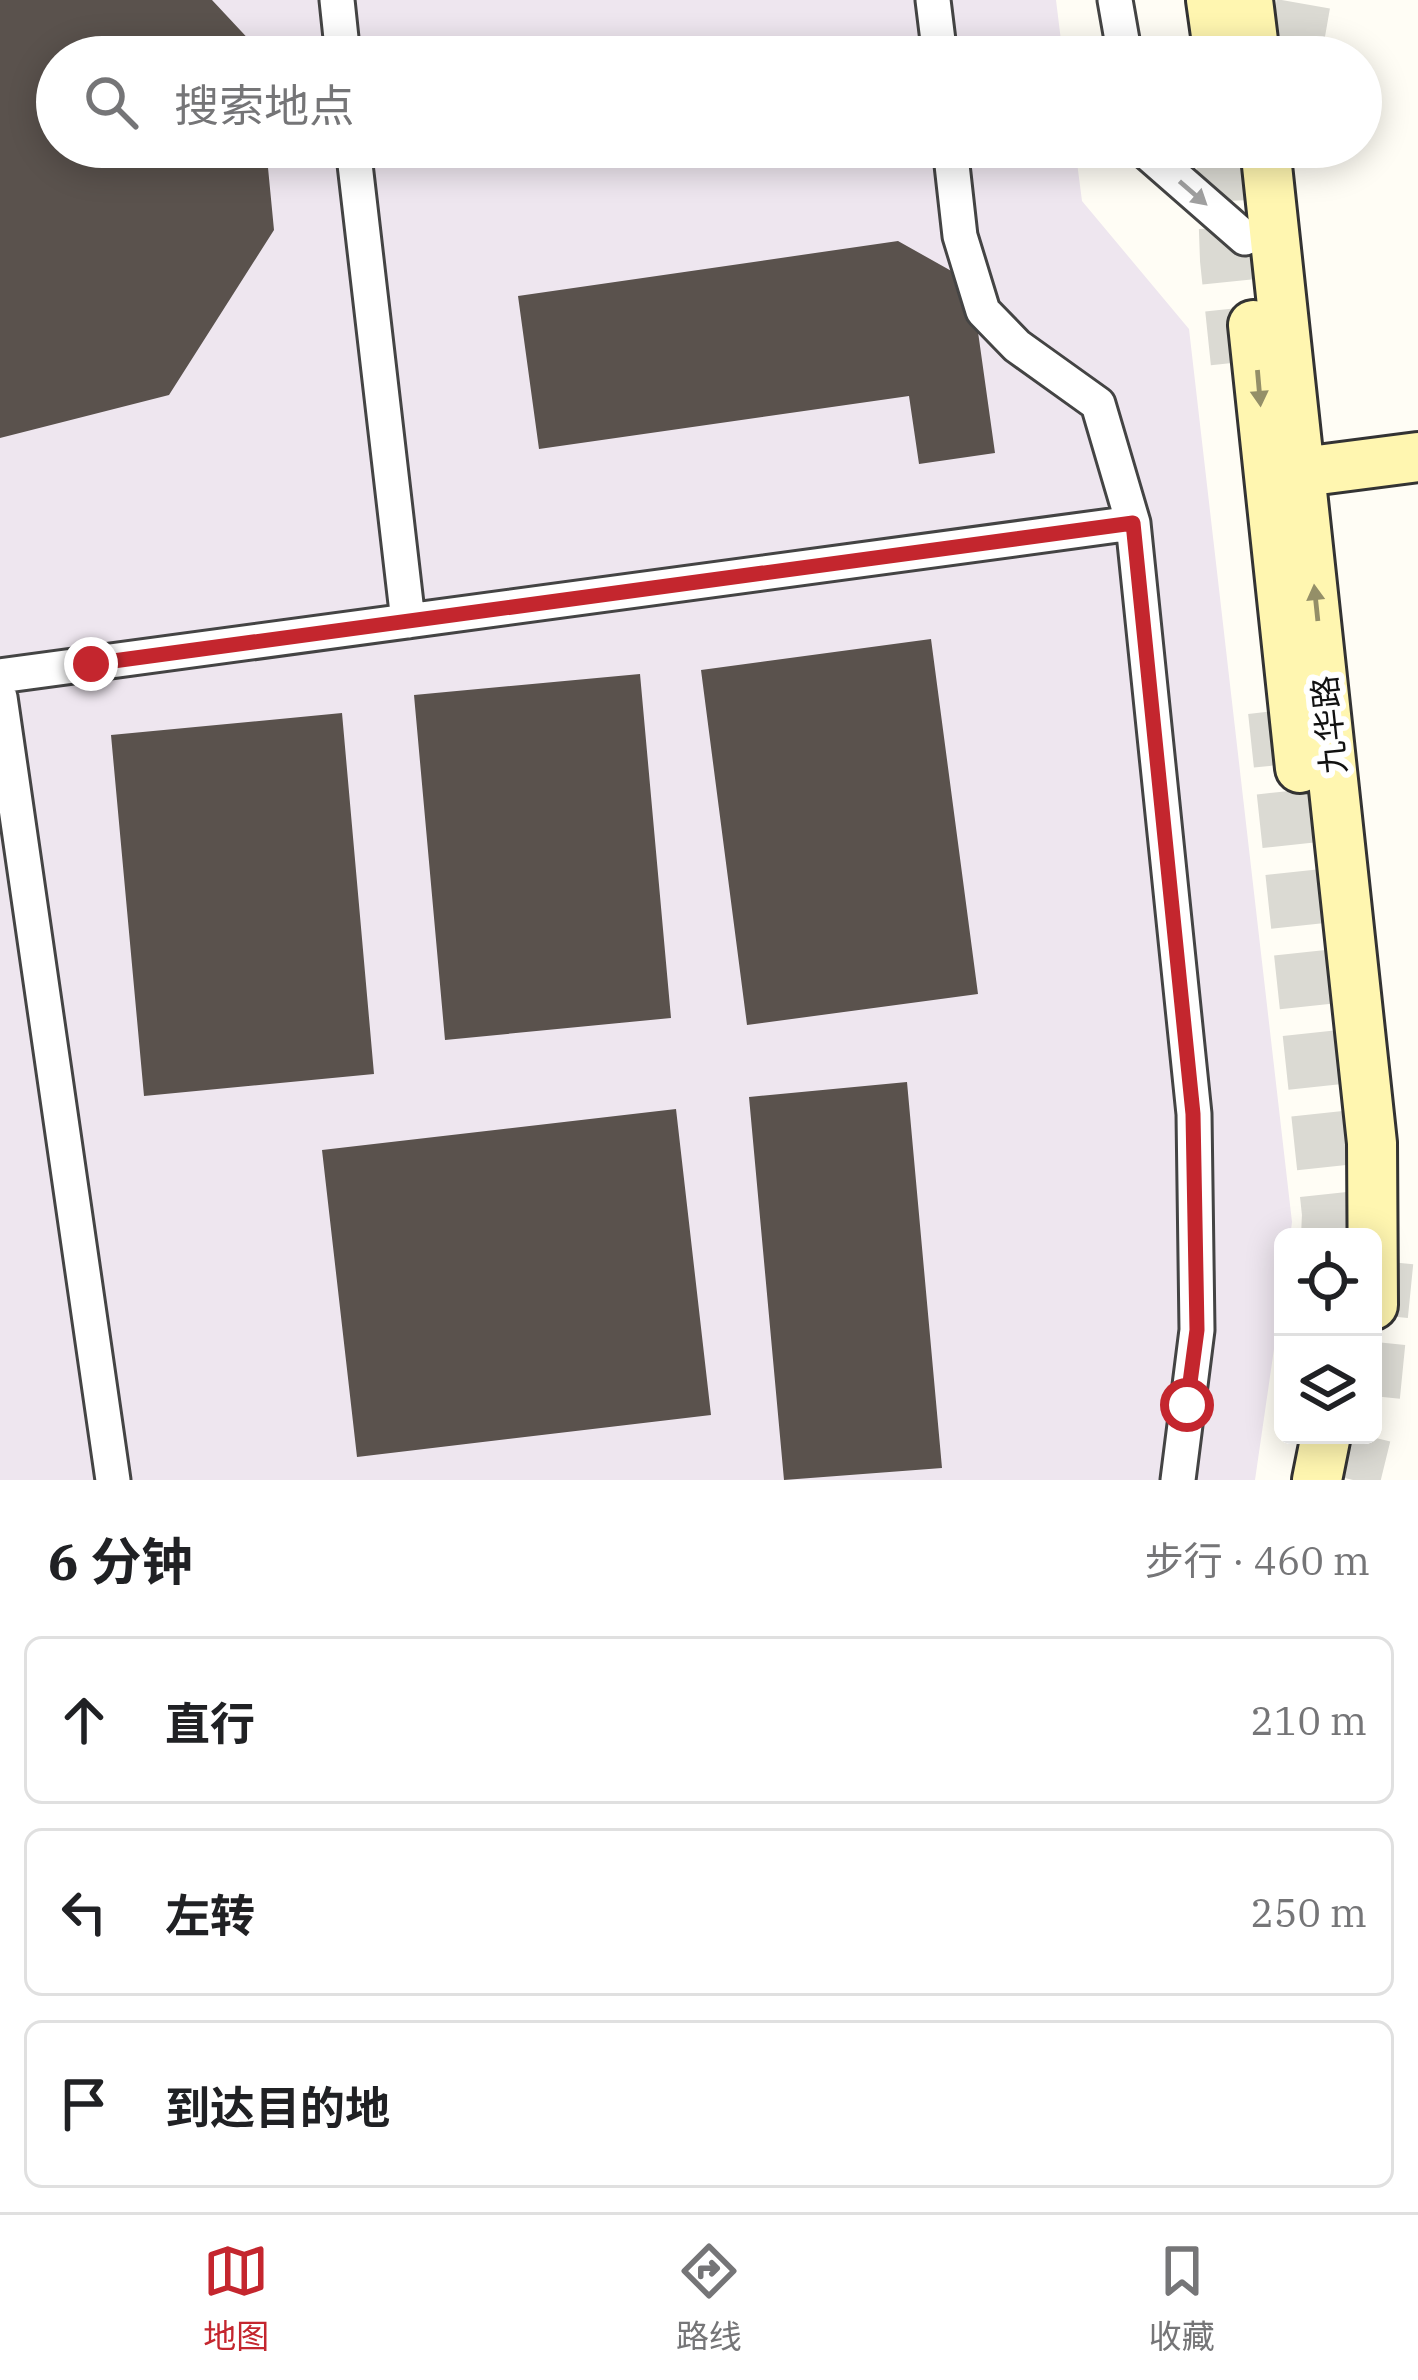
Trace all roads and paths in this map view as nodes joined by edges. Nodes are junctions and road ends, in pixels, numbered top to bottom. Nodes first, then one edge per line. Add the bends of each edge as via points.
1 (337, 0) edge
2 (933, 0) edge
3 (1115, 0) edge
4 (1211, 0) edge
5 (1248, 0) edge
6 (341, 36) edge
7 (937, 36) edge
8 (1121, 36) edge
9 (1217, 36) edge
10 (1252, 36) edge
11 (355, 168) edge
12 (952, 168) edge
13 (1166, 168) edge
14 (1235, 168) edge
15 (1266, 168) edge
16 (1245, 238) junction
17 (1418, 457) edge
18 (1285, 474) junction
19 (1133, 523) junction
20 (408, 621) junction
21 (0, 676) edge
22 (0, 697) edge
23 (1344, 1228) tunnel mouth
24 (1373, 1228) tunnel mouth
25 (1324, 1444) edge
26 (1350, 1444) edge
27 (112, 1480) edge
28 (1178, 1480) edge
29 (1316, 1480) edge
30 (1343, 1480) edge

1 - 6 street
2 - 7 street
3 - 8 street
4 - 9 street
5 - 10 street
11 - 20 street
12 - 19 street via 960,236 983,311 1098,404
13 -> 16 street
14 - 16 street, 九华路
15 - 18 street, 九华路
16 -> 18 street, 九华路
17 - 18 street
18 - 23 street, 九华路
24 -> 18 street, 九华路 via 1372,1143
19 - 20 street
19 - 28 street via 1193,1114 1197,1330
20 - 21 street
22 - 27 street
25 - 29 street
26 - 30 street

